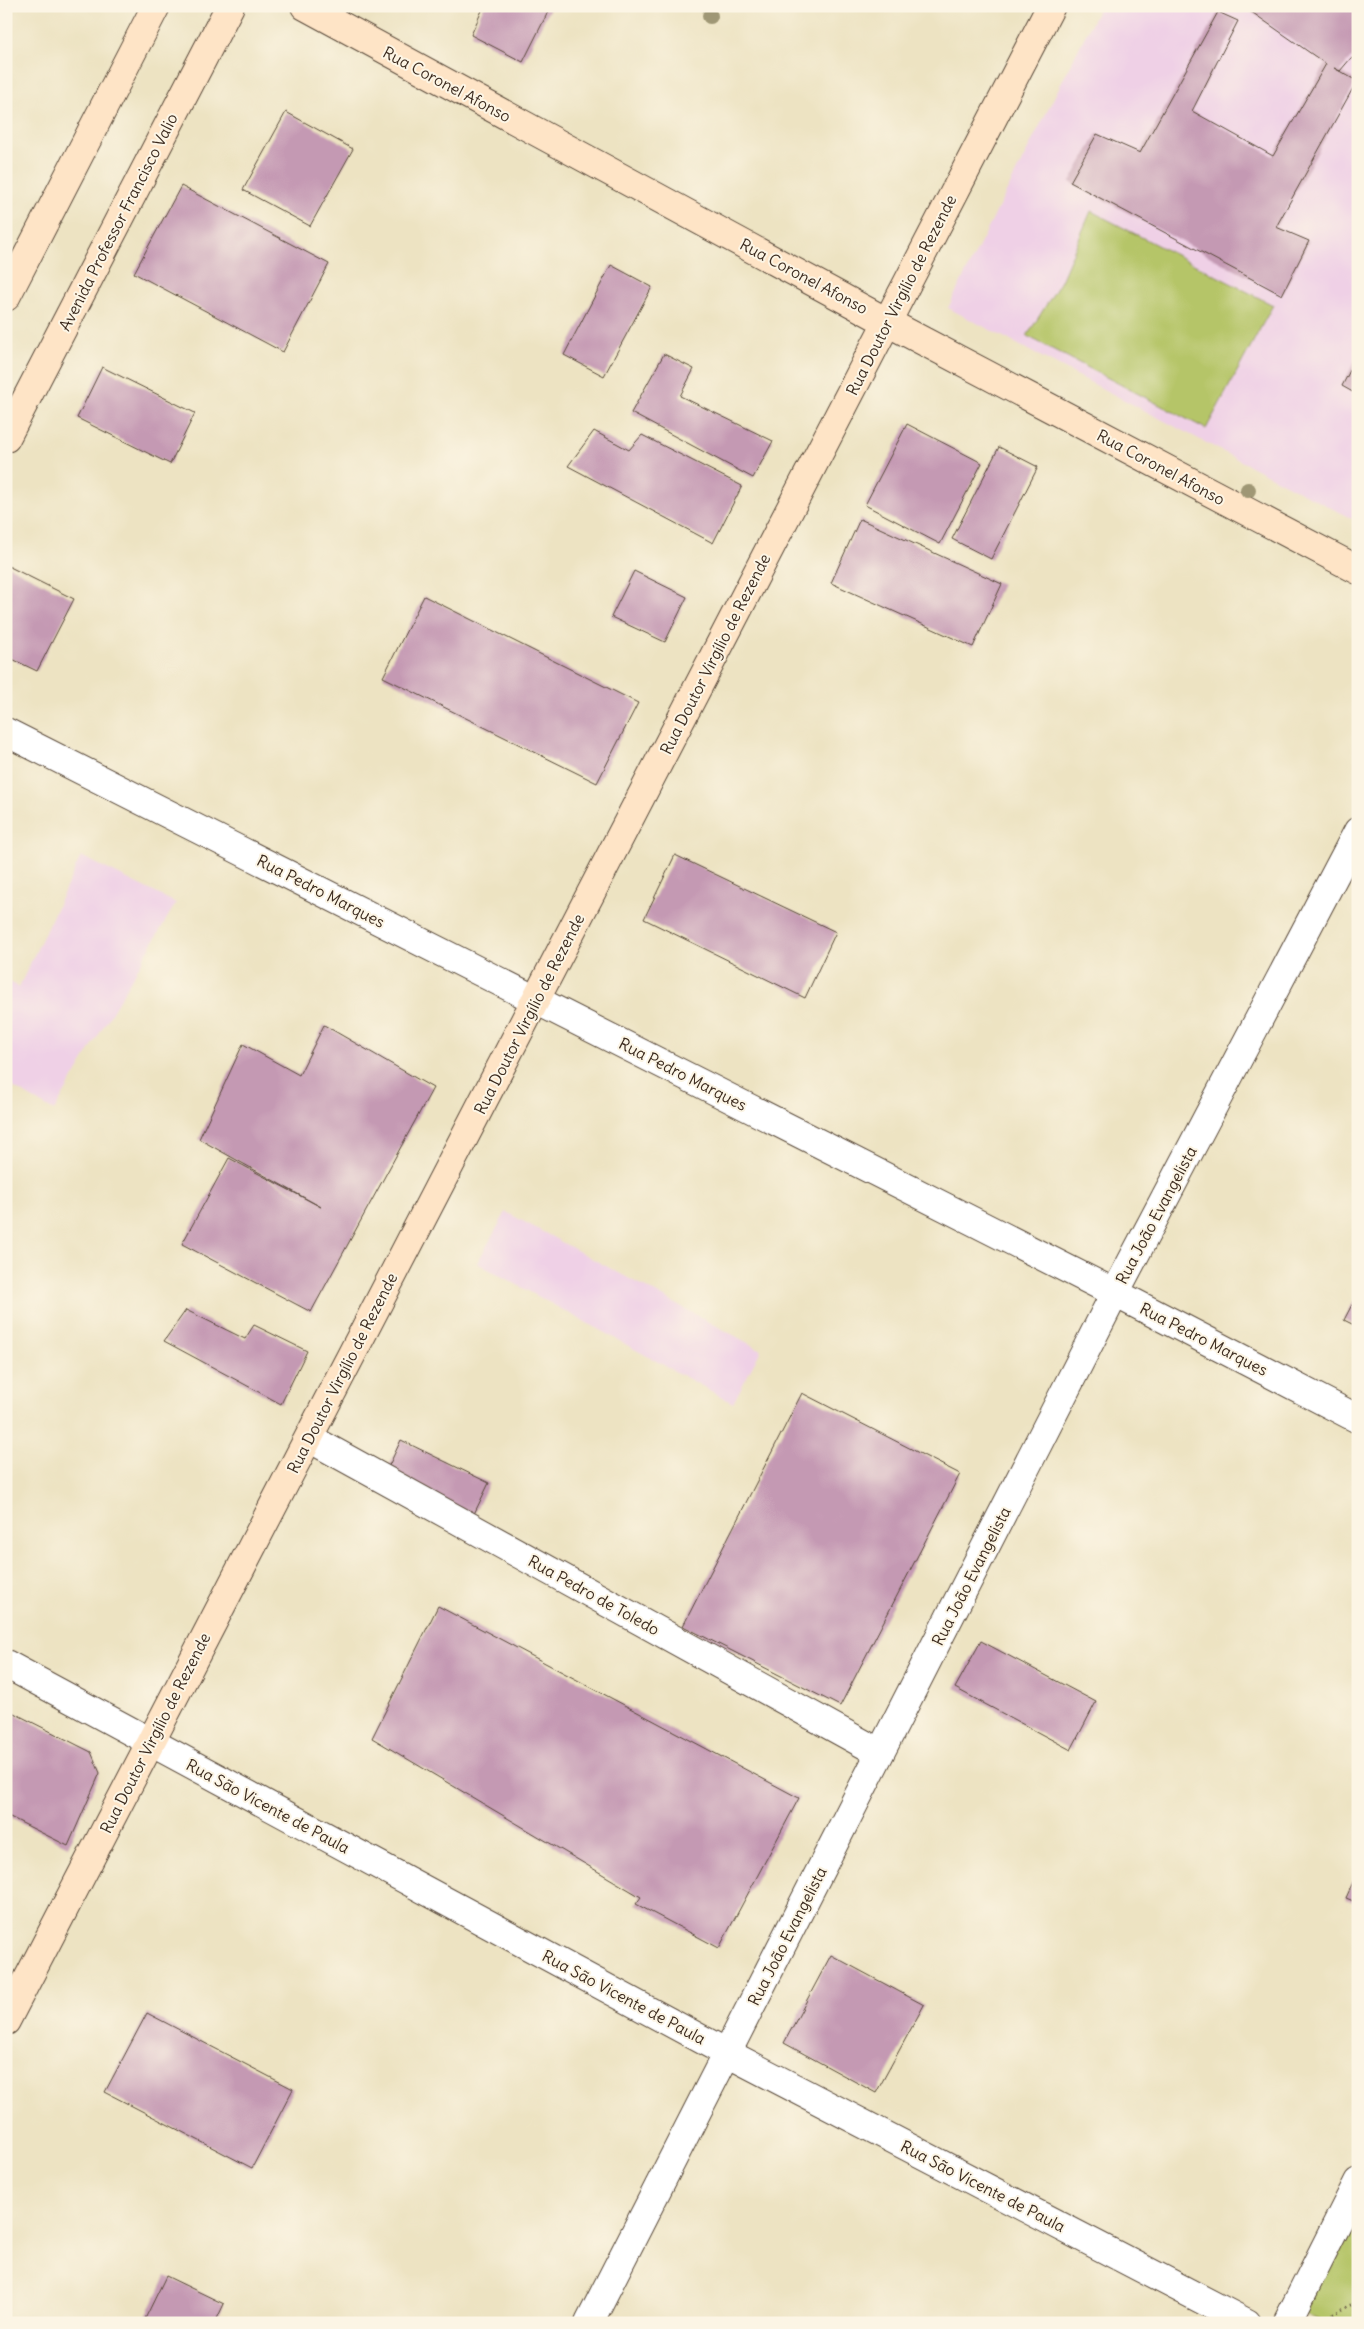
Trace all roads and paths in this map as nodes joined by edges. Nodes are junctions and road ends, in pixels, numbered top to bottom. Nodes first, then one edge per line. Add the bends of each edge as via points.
1 (156, 6) edge
2 (230, 6) edge
3 (305, 6) edge
4 (1051, 6) edge
5 (6, 297) edge
6 (887, 322) junction
7 (6, 438) edge
8 (1358, 570) edge
9 (6, 732) edge
10 (1358, 831) edge
11 (536, 1000) junction
12 (1116, 1293) junction
13 (1358, 1419) edge
14 (308, 1438) junction
15 (6, 1664) edge
16 (150, 1742) junction
17 (880, 1753) junction
18 (6, 2021) edge
19 (727, 2053) junction
20 (1358, 2182) edge
21 (589, 2323) edge
22 (1247, 2323) edge
23 (1287, 2323) edge

1 - 5 main road
2 - 7 main road, Avenida Professor Francisco Valio
3 - 6 main road, Rua Coronel Afonso
4 - 6 main road, Rua Doutor Virgílio de Rezende
6 - 8 main road, Rua Coronel Afonso
6 - 11 main road, Rua Doutor Virgílio de Rezende
9 - 11 street, Rua Pedro Marques
10 - 12 street, Rua João Evangelista
11 - 12 street, Rua Pedro Marques
11 - 14 main road, Rua Doutor Virgílio de Rezende
12 - 13 street, Rua Pedro Marques
12 - 17 street, Rua João Evangelista
14 - 16 main road, Rua Doutor Virgílio de Rezende
14 - 17 street, Rua Pedro de Toledo
15 - 16 street, Rua São Vicente de Paula
16 - 18 main road, Rua Doutor Virgílio de Rezende
16 - 19 street, Rua São Vicente de Paula
17 - 19 street, Rua João Evangelista
19 - 21 street, Rua João Evangelista
19 - 22 street, Rua São Vicente de Paula
20 - 23 street

